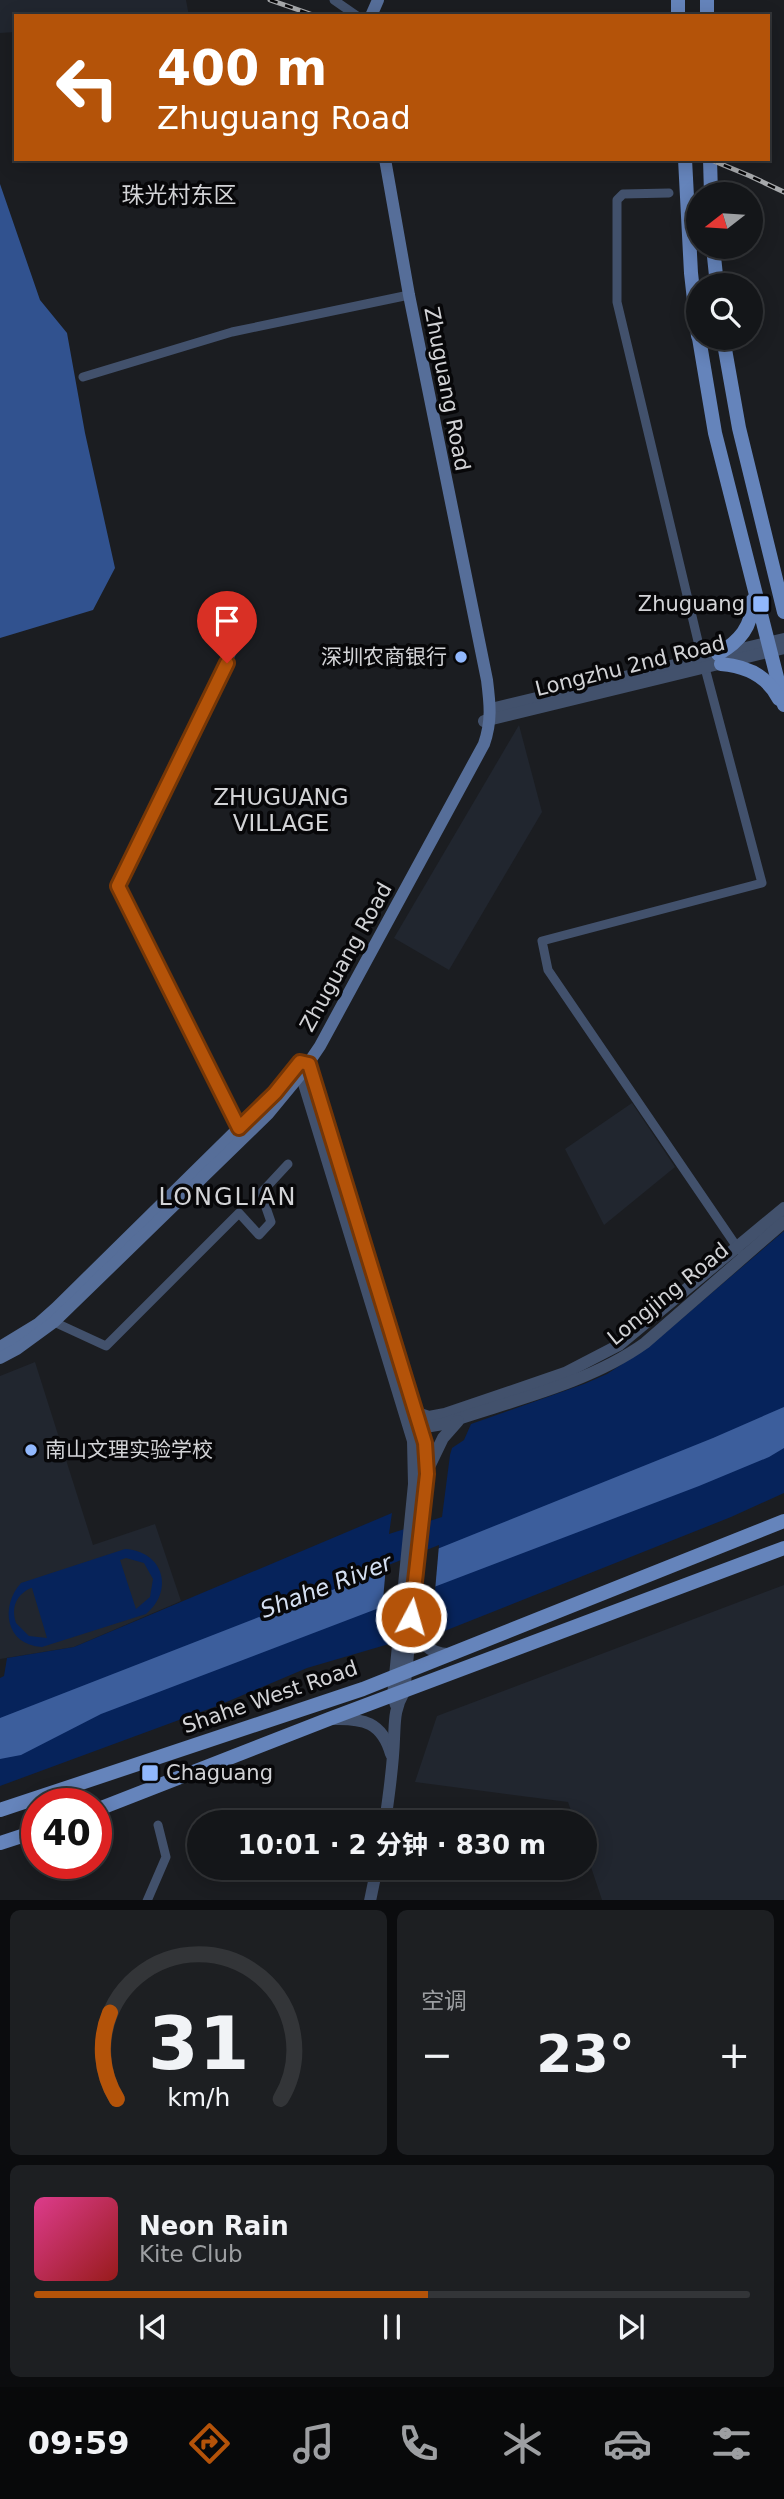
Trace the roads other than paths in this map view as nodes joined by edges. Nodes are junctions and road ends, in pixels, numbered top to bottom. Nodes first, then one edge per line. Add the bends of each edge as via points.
1 (334, 0) edge
2 (354, 14) edge
3 (385, 161) edge
4 (685, 161) edge
5 (710, 161) edge
6 (711, 182) edge
7 (669, 193) dead end
8 (691, 273) edge
9 (409, 295) junction
10 (700, 350) edge
11 (725, 350) edge
12 (83, 377) dead end
13 (754, 588) junction
14 (784, 612) edge
15 (239, 638) dead end
16 (784, 639) edge
17 (774, 648) edge
18 (719, 659) junction
19 (703, 663) junction
20 (784, 706) edge
21 (489, 716) junction
22 (303, 1067) junction
23 (239, 1128) junction
24 (288, 1164) dead end
25 (784, 1208) edge
26 (784, 1222) edge
27 (740, 1252) junction
28 (54, 1322) junction
29 (0, 1347) edge
30 (0, 1358) edge
31 (412, 1416) junction
32 (466, 1416) junction
33 (421, 1426) junction
34 (427, 1474) junction
35 (784, 1521) edge
36 (784, 1548) edge
37 (411, 1617) junction
38 (450, 1654) junction
39 (400, 1674) junction
40 (397, 1698) junction
41 (329, 1719) junction
42 (392, 1758) junction
43 (112, 1804) edge
44 (0, 1810) edge
45 (386, 1810) edge
46 (158, 1825) dead end
47 (21, 1836) edge
48 (0, 1843) edge
49 (374, 1880) edge
50 (147, 1900) edge
51 (370, 1900) edge

1 - 2 street
3 - 9 main road, Zhuguang Road
4 - 8 main road
5 - 6 main road
7 - 19 street via 624,194 617,200 617,302
9 - 12 street via 232,331
9 - 21 main road, Zhuguang Road
10 - 13 main road via 715,433
11 - 14 main road via 739,428
13 - 17 main road
13 - 18 main road via 750,621
15 - 23 street via 118,886
16 - 17 street, Longzhu 2nd Road
17 - 18 street, Longzhu 2nd Road
17 - 20 main road
18 - 19 street, Longzhu 2nd Road
18 - 20 main road via 752,670
19 - 21 street, Longzhu 2nd Road
19 - 27 street via 762,883 542,941 548,970
21 - 22 main road, Zhuguang Road
22 - 23 main road, Zhuguang Road
22 - 28 main road, Zhuguang Road via 268,1114
22 - 31 street
23 - 29 main road, Zhuguang Road via 56,1308
24 - 28 street via 261,1193 271,1222 259,1235 239,1213 106,1346
25 - 27 street, Longjing Road
26 - 27 street, Longjing Road
27 - 31 street, Longjing Road via 600,1356 565,1373 445,1414
27 - 32 street, Longjing Road via 625,1357 584,1377
28 - 30 main road, Zhuguang Road
31 - 33 street
31 - 39 street via 415,1474
32 - 33 street, Longjing Road via 438,1426
32 - 34 street via 443,1438
33 - 34 street
34 - 37 street
35 - 38 main road, Shahe West Road
36 - 40 main road, Shahe West Road
37 - 38 street via 423,1643 438,1653
37 - 39 street
38 - 39 main road, Shahe West Road
39 - 40 street
39 - 44 main road, Shahe West Road
40 - 41 main road, Shahe West Road
40 - 42 street
41 - 42 street via 372,1725 384,1738
41 - 43 main road, Shahe West Road
42 - 45 street
46 - 50 street via 166,1857
47 - 48 main road
49 - 51 street

